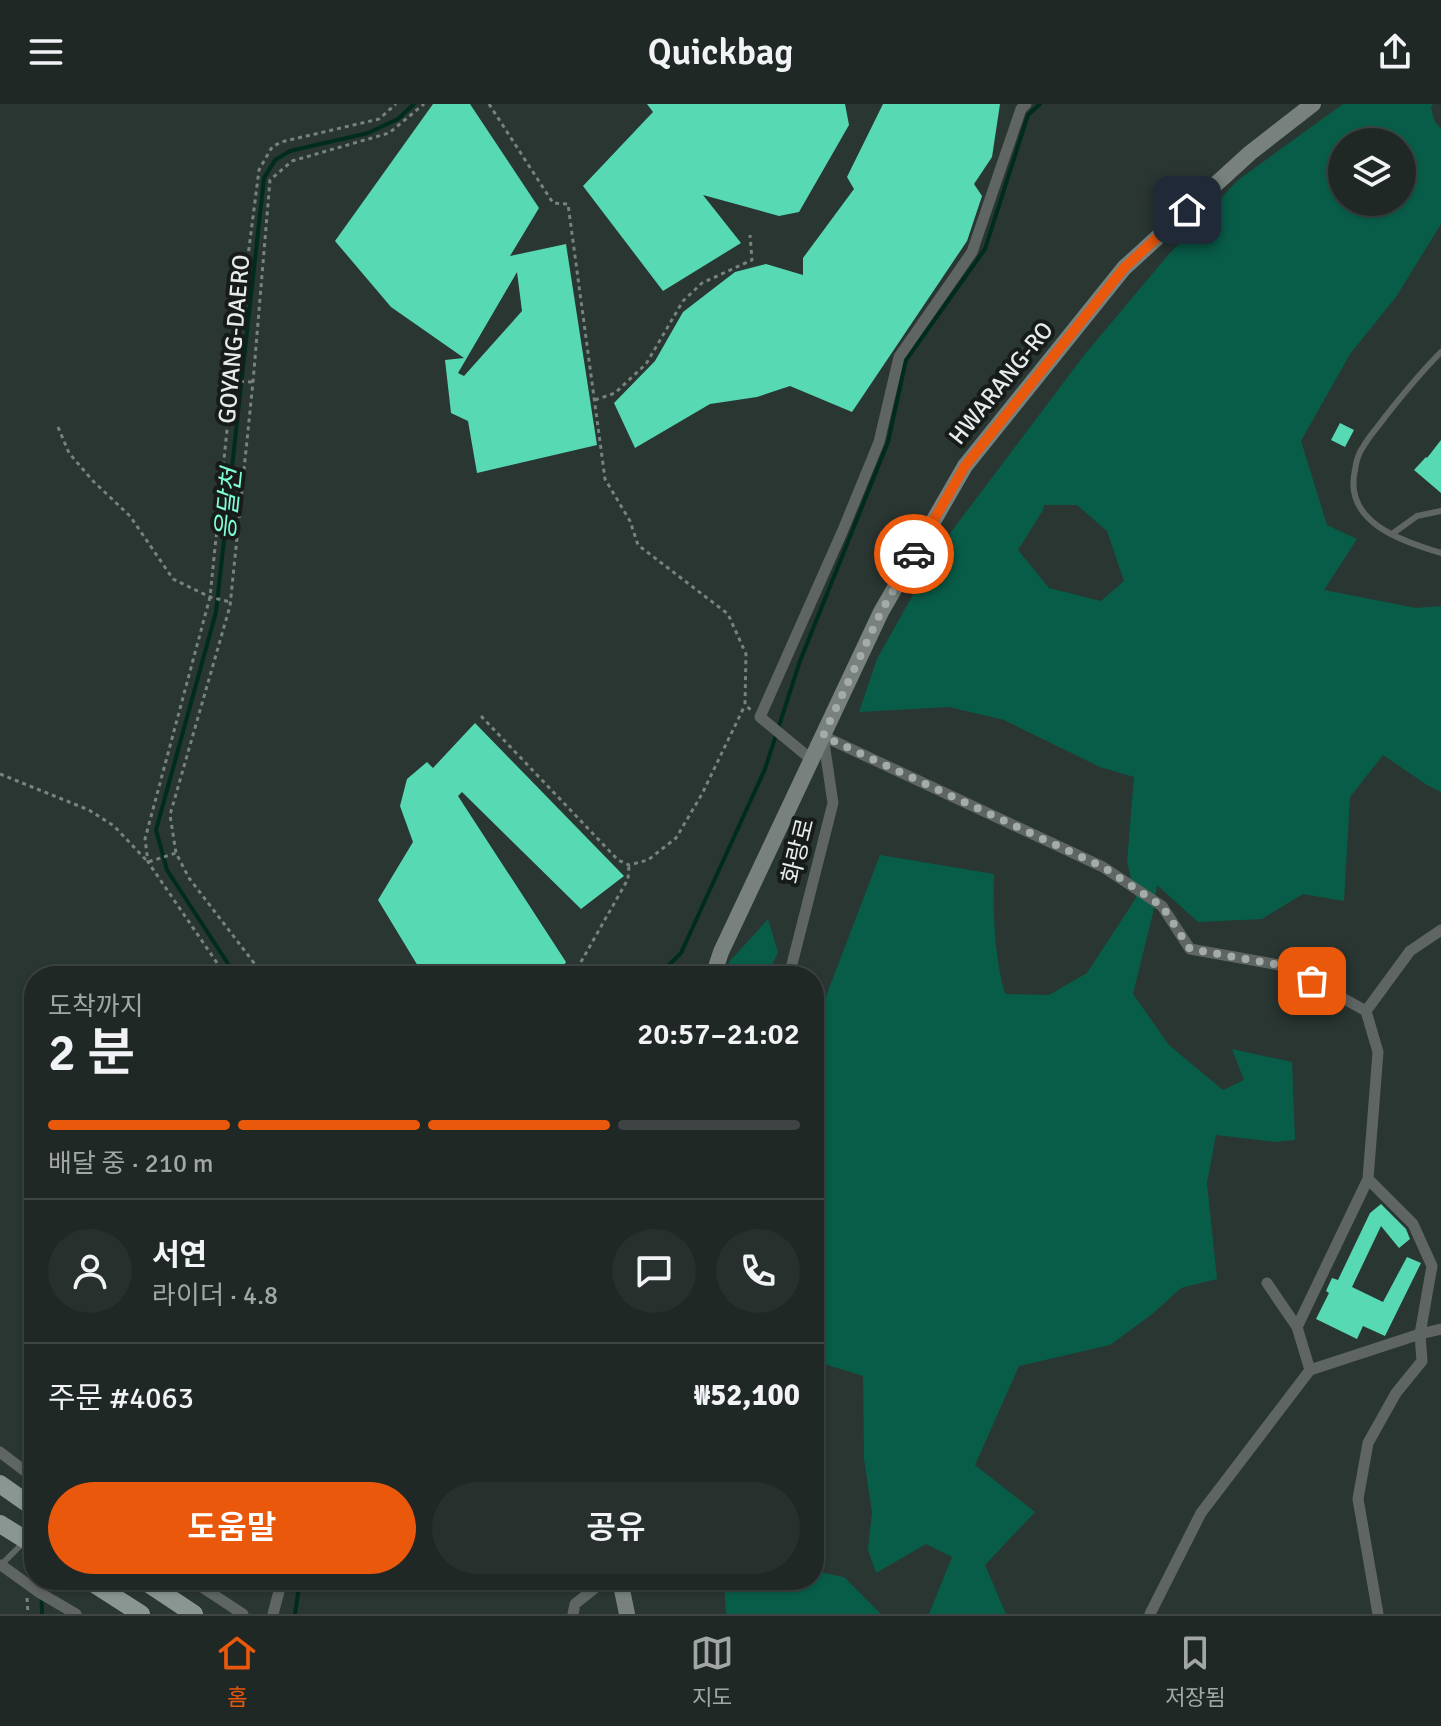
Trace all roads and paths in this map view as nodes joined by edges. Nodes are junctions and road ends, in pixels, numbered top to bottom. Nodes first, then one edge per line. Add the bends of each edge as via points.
1 (396, 104) edge
2 (424, 104) edge
3 (489, 104) edge
4 (1026, 104) edge
5 (1313, 104) edge
6 (750, 235) dead end
7 (1441, 352) edge
8 (234, 381) junction
9 (253, 382) junction
10 (595, 400) junction
11 (58, 427) dead end
12 (1441, 511) edge
13 (1392, 534) junction
14 (1441, 553) edge
15 (210, 597) junction
16 (229, 602) junction
17 (745, 705) junction
18 (481, 716) dead end
19 (760, 717) junction
20 (823, 736) junction
21 (812, 760) junction
22 (0, 774) edge
23 (174, 853) junction
24 (148, 862) junction
25 (629, 865) junction
26 (1441, 930) edge
27 (219, 966) edge
28 (256, 966) edge
29 (579, 966) edge
30 (716, 966) edge
31 (792, 966) edge
32 (1366, 1011) junction
33 (1368, 1179) junction
34 (1267, 1283) dead end
35 (1297, 1327) junction
36 (1441, 1329) edge
37 (1420, 1334) junction
38 (1310, 1370) junction
39 (0, 1452) edge
40 (24, 1470) edge
41 (0, 1484) edge
42 (24, 1501) edge
43 (0, 1524) edge
44 (24, 1539) edge
45 (24, 1548) edge
46 (0, 1565) edge
47 (24, 1582) edge
48 (36, 1590) edge
49 (104, 1590) edge
50 (158, 1590) edge
51 (204, 1590) edge
52 (279, 1590) edge
53 (592, 1590) edge
54 (622, 1590) edge
55 (229, 1610) edge
56 (76, 1614) edge
57 (141, 1614) edge
58 (194, 1614) edge
59 (243, 1614) edge
60 (273, 1614) edge
61 (573, 1614) edge
62 (627, 1614) edge
63 (1150, 1614) edge
64 (1378, 1614) edge

1 - 8 path, GOYANG-DAERO via 379,119 272,147 259,170
2 - 9 path, GOYANG-DAERO via 389,133 292,161 270,180
3 - 10 path via 553,203 568,204
4 - 19 street via 972,252 899,357 879,442
5 - 20 main road, HWARANG-RO via 1250,153 1124,268 965,466 881,612
6 - 10 path via 752,260 702,283 683,301 646,364 615,393
7 - 13 lane via 1407,388 1358,456 1355,500 1371,521
8 - 9 path
8 - 15 path, GOYANG-DAERO
9 - 16 path, GOYANG-DAERO
10 - 17 path via 605,479 638,545 728,614 746,654
11 - 15 path via 69,453 130,516 173,579
12 - 13 lane via 1417,516
13 - 14 lane
15 - 16 path
15 - 24 path, GOYANG-DAERO via 145,839
16 - 23 path, GOYANG-DAERO via 170,815
17 - 19 path
17 - 25 path via 676,838 648,860
18 - 25 path via 618,860
19 - 21 street
20 - 21 main road, HWARANG-RO
20 - 31 street, 화랑로 via 833,803
20 - 32 street via 1103,867 1162,906 1190,949 1285,966
21 - 30 main road, HWARANG-RO
22 - 24 path via 89,810 114,826
23 - 24 path
23 - 28 path, GOYANG-DAERO
24 - 27 path
25 - 29 path via 628,879
26 - 32 street via 1410,951
32 - 33 street via 1378,1052
33 - 35 street
33 - 37 street via 1413,1224 1432,1266
34 - 35 street
35 - 38 street
36 - 37 street
37 - 38 street
37 - 64 street via 1422,1361 1396,1393 1368,1443 1358,1499
38 - 63 street via 1201,1513
39 - 40 street
41 - 42 main road
43 - 44 main road
45 - 46 lane
46 - 47 street
48 - 56 street
49 - 57 main road
50 - 58 main road
51 - 55 street
52 - 60 street
53 - 61 street via 575,1604
54 - 62 main road
55 - 59 street

